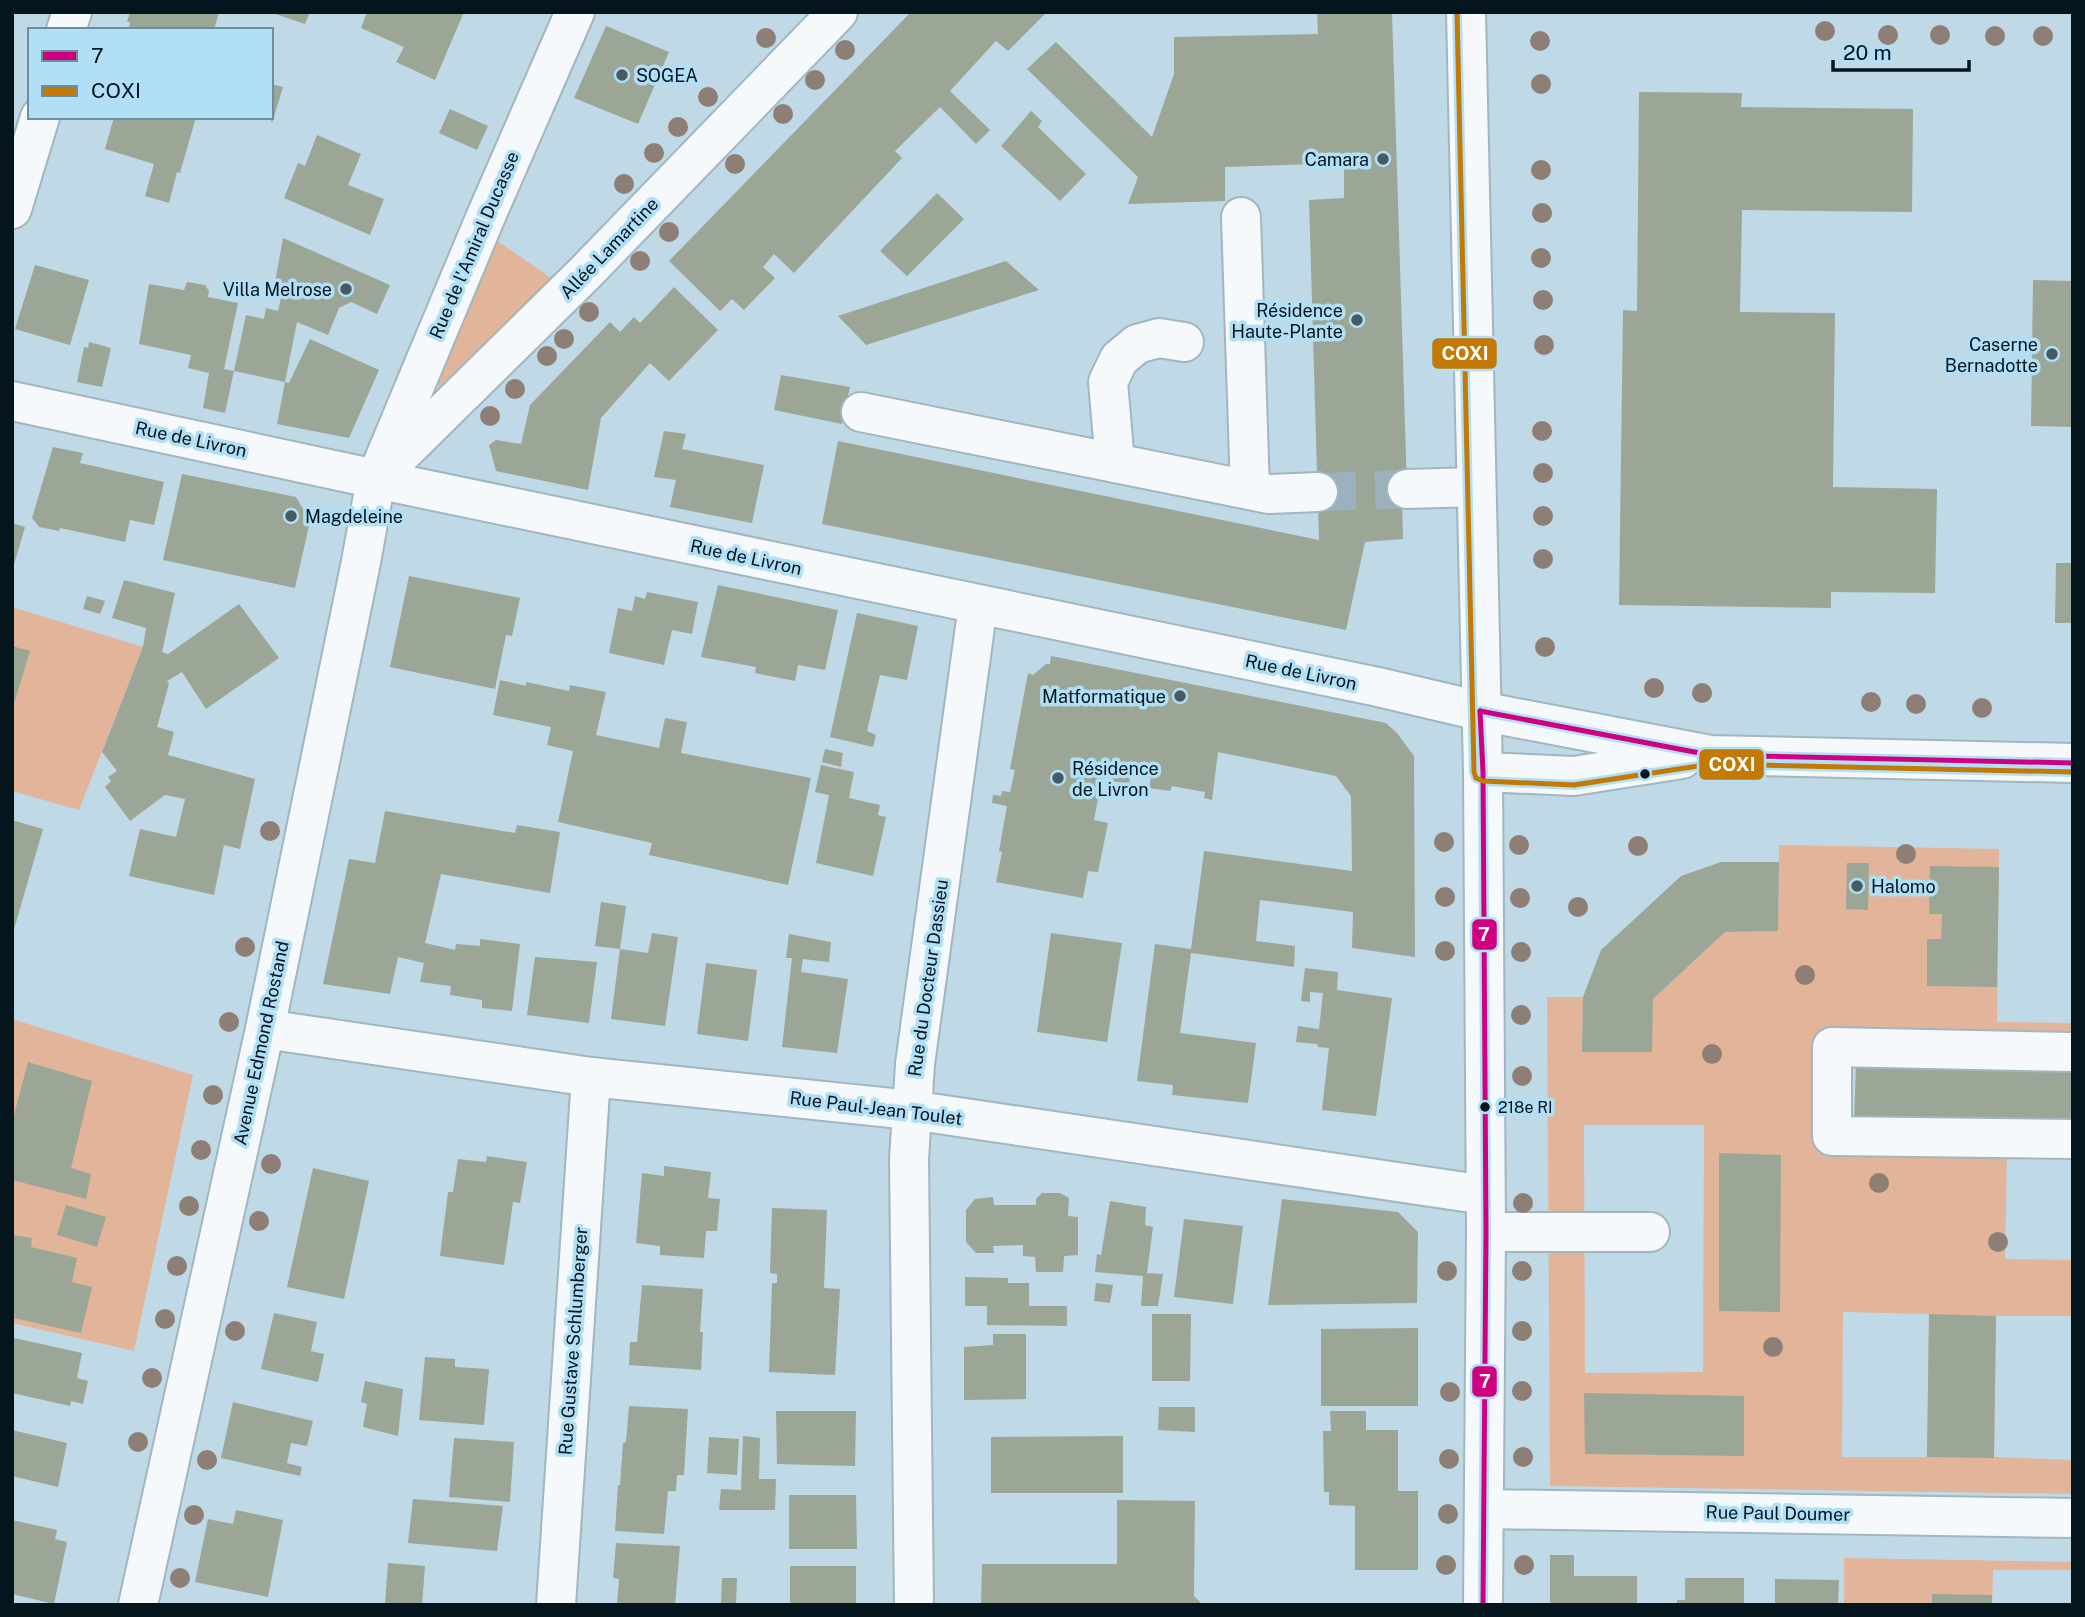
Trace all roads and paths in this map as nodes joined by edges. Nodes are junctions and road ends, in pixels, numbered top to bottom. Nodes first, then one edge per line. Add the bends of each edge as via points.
1 (575, 12) edge
2 (838, 12) edge
3 (1466, 12) edge
4 (39, 119) edge
5 (12, 209) edge
6 (1241, 217) dead end
7 (1184, 342) dead end
8 (12, 401) edge
9 (861, 412) dead end
10 (1115, 463) junction
11 (376, 479) junction
12 (1475, 487) junction
13 (1407, 489) tunnel mouth
14 (1250, 490) junction
15 (1318, 492) tunnel mouth
16 (978, 606) junction
17 (1480, 711) junction
18 (1710, 755) junction
19 (2073, 763) edge
20 (1483, 772) junction
21 (265, 1029) junction
22 (2073, 1052) edge
23 (591, 1077) junction
24 (911, 1110) junction
25 (2073, 1139) edge
26 (1485, 1195) junction
27 (1486, 1232) junction
28 (1650, 1232) dead end
29 (1484, 1509) junction
30 (2073, 1518) edge
31 (138, 1605) edge
32 (556, 1605) edge
33 (914, 1605) edge
34 (1483, 1605) edge

1 - 11 street, Rue de l'Amiral Ducasse
2 - 11 street, Allée Lamartine via 586,272
3 - 12 street
4 - 5 street
6 - 14 street
7 - 10 street via 1159,338 1137,344 1119,359 1108,382
8 - 11 street, Rue de Livron
9 - 10 street
10 - 14 street
11 - 16 street, Rue de Livron
11 - 21 street, Avenue Edmond Rostand
12 - 13 street
12 - 17 street
14 - 15 street
16 - 17 street, Rue de Livron
16 - 24 street, Rue du Docteur Dassieu
17 - 18 street, Rue de Livron
17 - 20 street
18 - 19 street
18 - 20 street via 1574,776
20 - 26 street
21 - 23 street, Rue Paul-Jean Toulet
21 - 31 street, Avenue Edmond Rostand
22 - 25 street via 1832,1047 1832,1136
23 - 24 street, Rue Paul-Jean Toulet
23 - 32 street, Rue Gustave Schlumberger
24 - 26 street, Rue Paul-Jean Toulet
24 - 33 street, Rue du Docteur Dassieu
26 - 27 street
27 - 28 street
27 - 29 street
29 - 30 street, Rue Paul Doumer
29 - 34 street

